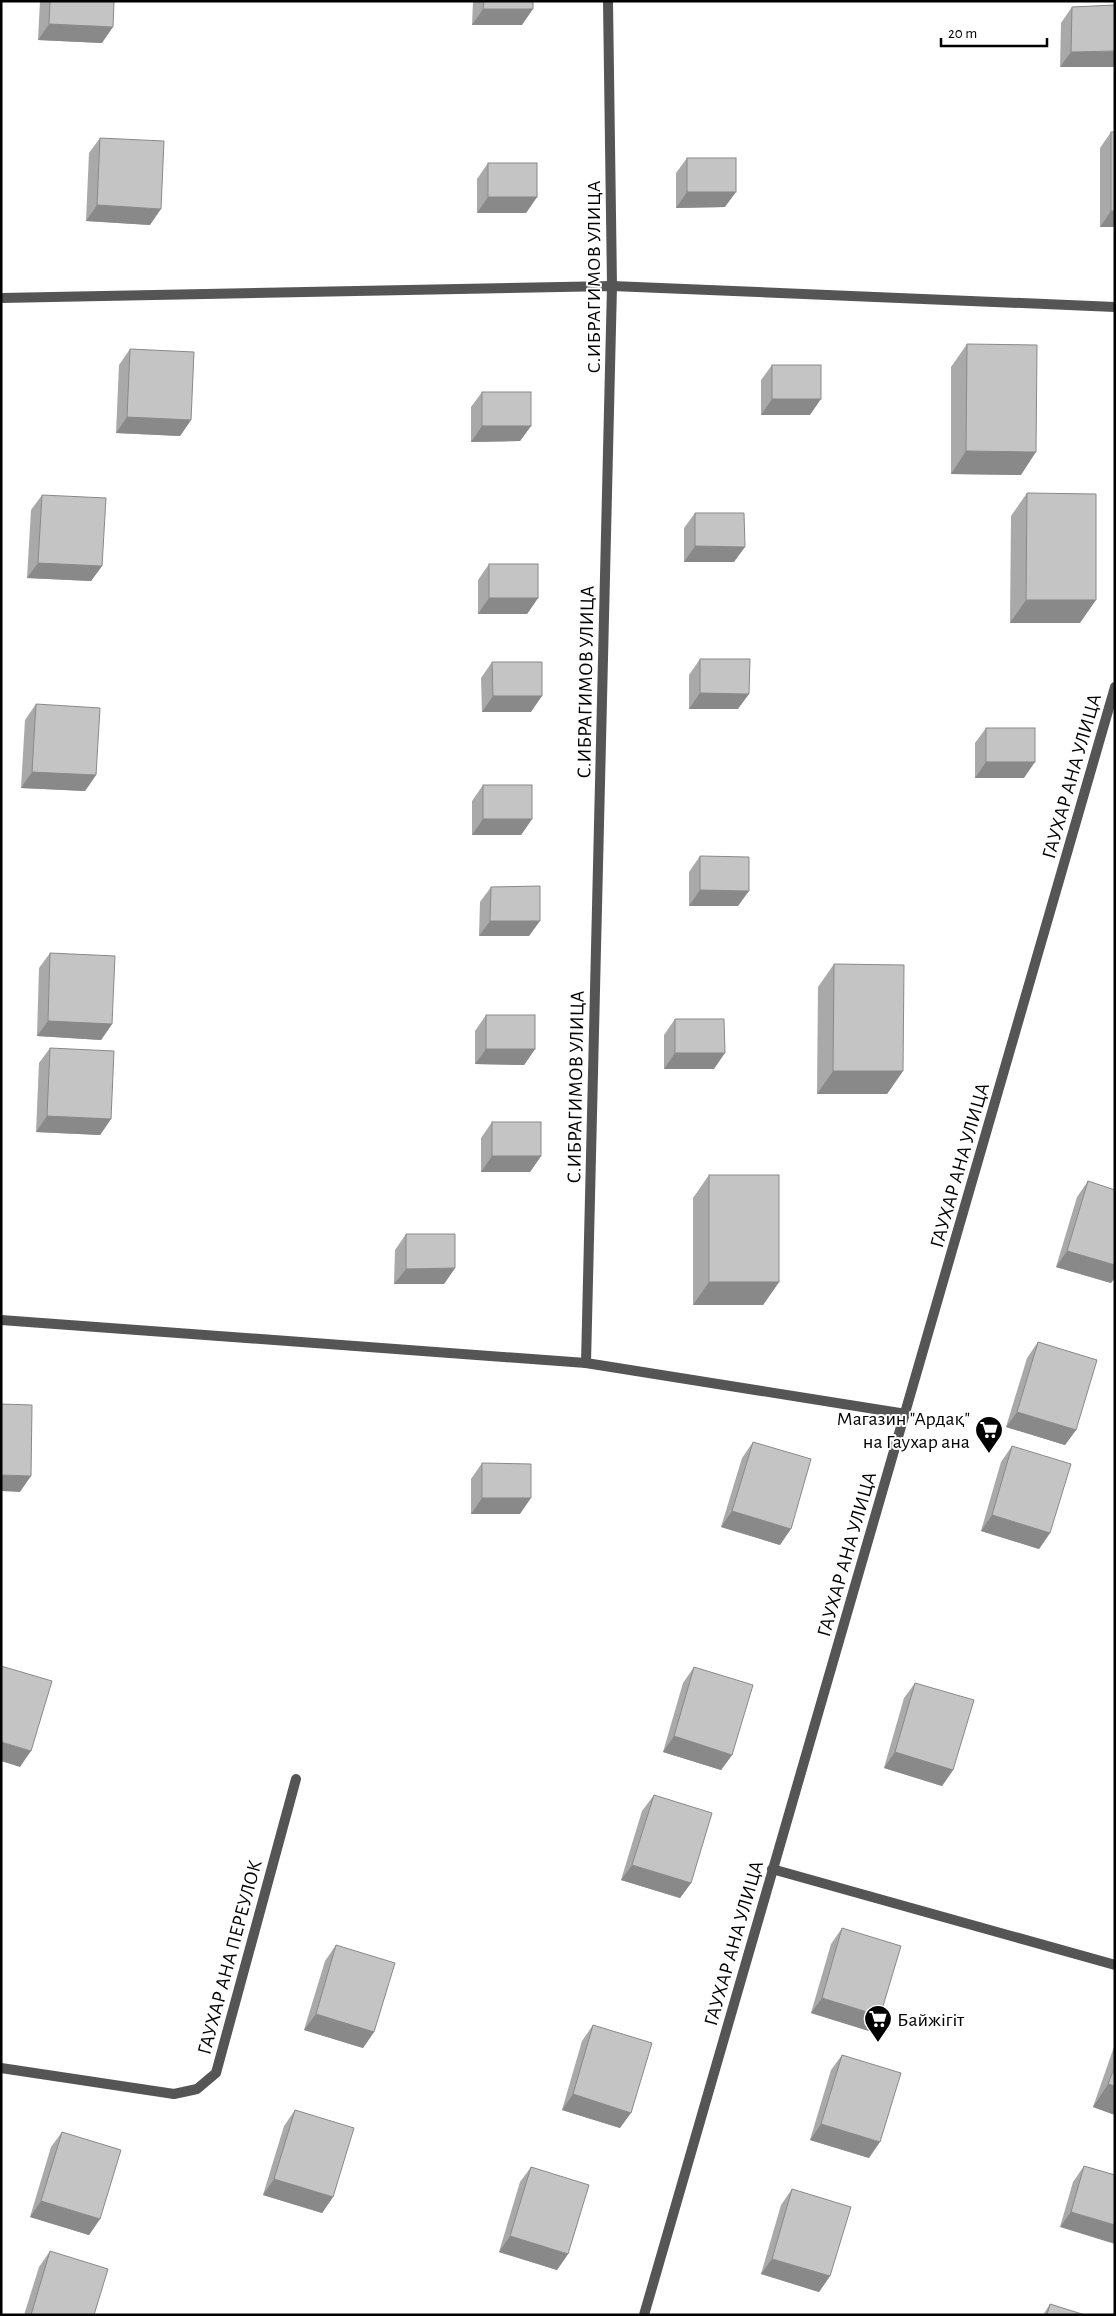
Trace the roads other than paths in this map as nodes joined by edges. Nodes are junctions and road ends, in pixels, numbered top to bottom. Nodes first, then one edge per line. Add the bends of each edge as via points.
1 (608, 1) edge
2 (612, 286) junction
3 (1, 298) edge
4 (1115, 307) edge
5 (1115, 687) edge
6 (1, 1320) edge
7 (586, 1363) junction
8 (906, 1414) junction
9 (296, 1779) dead end
10 (772, 1869) junction
11 (1115, 1966) edge
12 (1, 2068) edge
13 (644, 2315) edge

1 - 2 street, С.ИБРАГИМОВ УЛИЦА
2 - 3 street
2 - 4 street
2 - 7 street, С.ИБРАГИМОВ УЛИЦА
5 - 8 street, ГАУХАР АНА УЛИЦА
6 - 7 street
7 - 8 street
8 - 10 street, ГАУХАР АНА УЛИЦА
9 - 12 street, ГАУХАР АНА ПЕРЕУЛОК via 216,2073 197,2089 174,2094
10 - 11 street
10 - 13 street, ГАУХАР АНА УЛИЦА

